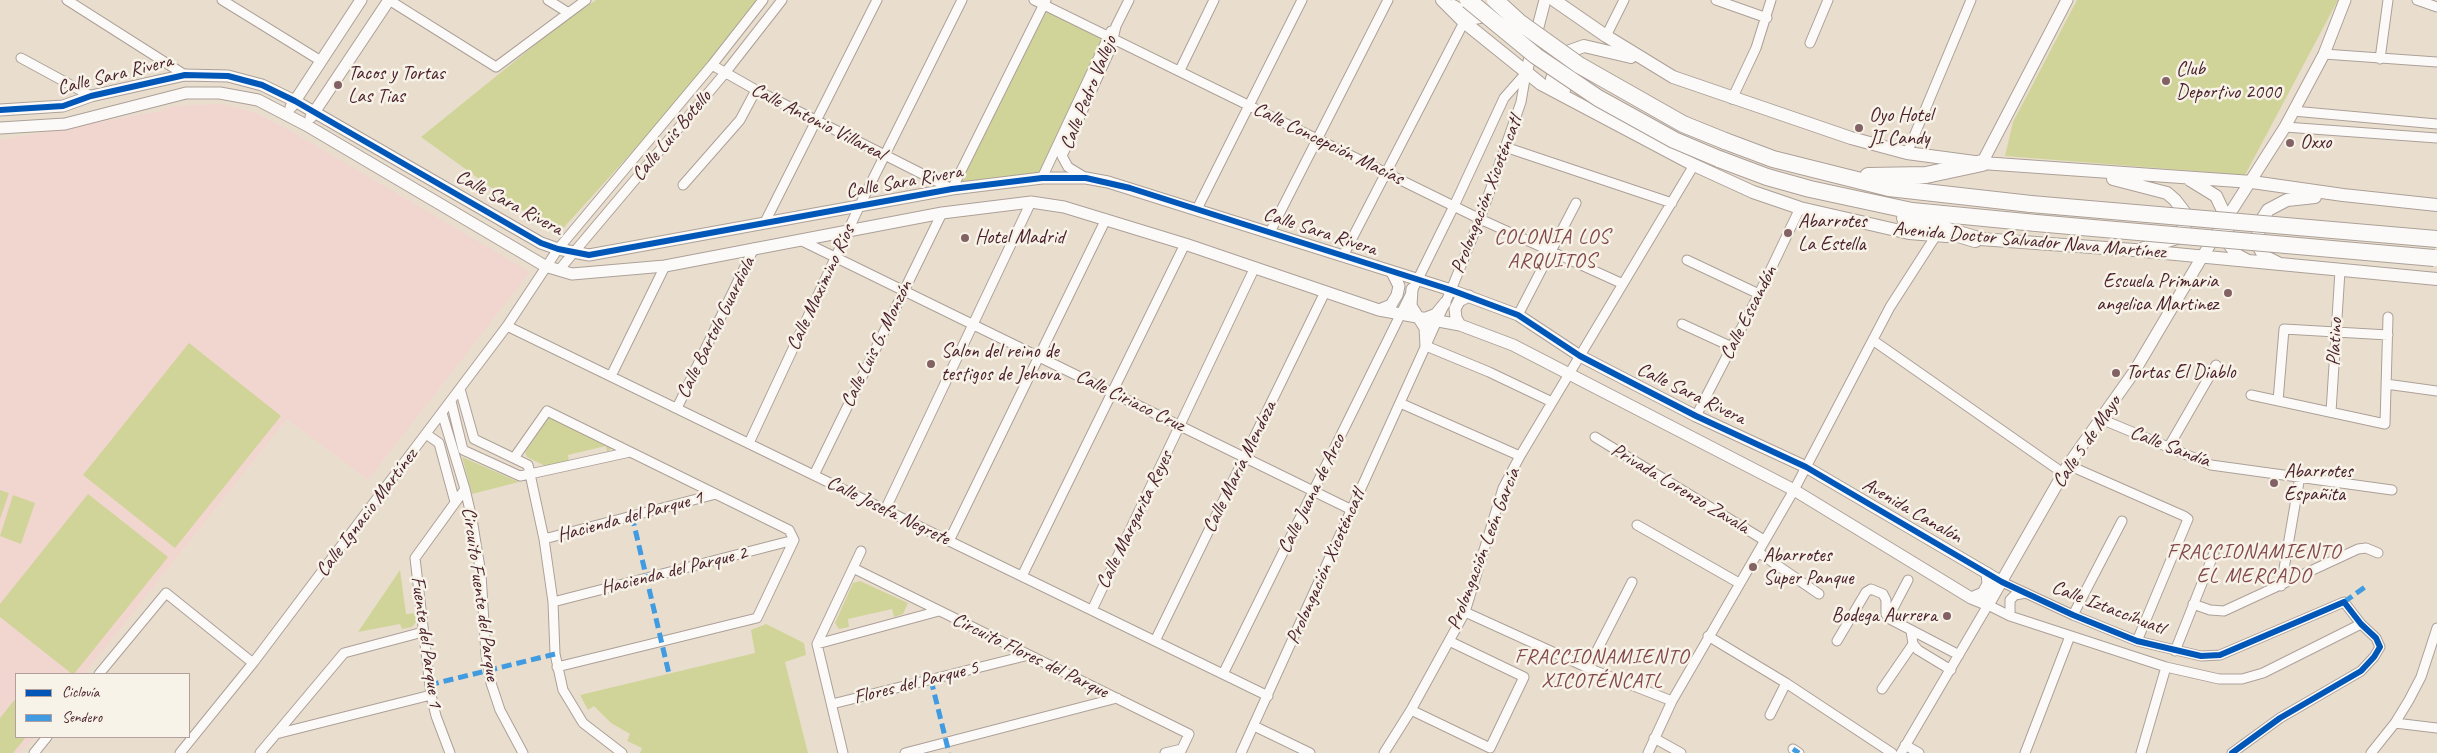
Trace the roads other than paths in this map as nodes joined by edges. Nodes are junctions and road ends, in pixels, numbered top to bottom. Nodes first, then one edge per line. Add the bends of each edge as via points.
1 (67, 0) edge
2 (222, 0) edge
3 (362, 0) edge
4 (389, 0) edge
5 (548, 0) edge
6 (586, 0) edge
7 (763, 0) edge
8 (782, 0) edge
9 (878, 0) edge
10 (962, 0) edge
11 (1034, 0) edge
12 (1129, 0) edge
13 (1214, 0) edge
14 (1302, 0) edge
15 (1388, 0) edge
16 (1442, 0) edge
17 (1468, 0) edge
18 (1494, 0) edge
19 (1500, 0) edge
20 (1545, 0) edge
21 (1554, 0) edge
22 (1624, 0) edge
23 (1716, 0) edge
24 (1771, 0) edge
25 (1828, 0) edge
26 (1971, 0) edge
27 (2068, 0) edge
28 (2345, 0) edge
29 (2388, 0) edge
30 (2417, 0) edge
31 (1045, 2) edge
32 (2437, 7) edge
33 (567, 12) junction
34 (1767, 18) junction
35 (1464, 22) junction
36 (1606, 36) junction
37 (1110, 37) junction
38 (1810, 43) dead end
39 (2324, 54) junction
40 (21, 58) dead end
41 (2380, 59) junction
42 (321, 61) junction
43 (1648, 62) junction
44 (2437, 62) edge
45 (712, 65) junction
46 (1180, 70) junction
47 (725, 73) junction
48 (1526, 73) junction
49 (185, 75) junction
50 (756, 90) junction
51 (91, 96) junction
52 (1732, 99) junction
53 (295, 101) junction
54 (1248, 105) junction
55 (1585, 108) junction
56 (0, 110) edge
57 (2293, 111) junction
58 (314, 112) junction
59 (287, 113) junction
60 (816, 120) junction
61 (2407, 121) junction
62 (2437, 124) edge
63 (306, 125) junction
64 (2285, 127) junction
65 (0, 128) edge
66 (2406, 136) junction
67 (2437, 138) edge
68 (1318, 139) junction
69 (1505, 146) junction
70 (1907, 153) junction
71 (884, 156) junction
72 (1982, 163) junction
73 (1694, 165) junction
74 (2083, 171) junction
75 (1386, 172) junction
76 (1822, 172) junction
77 (2186, 177) junction
78 (1042, 178) junction
79 (1086, 178) junction
80 (2252, 182) junction
81 (683, 185) dead end
82 (952, 189) junction
83 (1810, 189) junction
84 (2343, 195) junction
85 (1031, 202) junction
86 (1576, 203) dead end
87 (1672, 203) junction
88 (2437, 205) edge
89 (1454, 206) junction
90 (859, 207) junction
91 (1800, 208) junction
92 (1197, 209) junction
93 (942, 213) junction
94 (1480, 218) junction
95 (1106, 219) junction
96 (765, 222) junction
97 (2226, 222) junction
98 (849, 231) junction
99 (1270, 232) junction
100 (1937, 234) junction
101 (1975, 239) junction
102 (2437, 239) edge
103 (800, 240) junction
104 (1185, 244) junction
105 (754, 248) junction
106 (558, 249) junction
107 (2134, 250) junction
108 (1550, 251) junction
109 (574, 252) junction
110 (1343, 256) junction
111 (2202, 257) junction
112 (836, 258) junction
113 (2435, 258) edge
114 (1687, 260) dead end
115 (2252, 262) junction
116 (545, 266) junction
117 (665, 266) junction
118 (1255, 267) junction
119 (2296, 267) junction
120 (559, 270) junction
121 (2340, 271) junction
122 (1392, 272) junction
123 (2437, 279) edge
124 (1414, 284) junction
125 (1624, 284) junction
126 (903, 290) junction
127 (1451, 290) junction
128 (1326, 292) junction
129 (1759, 294) junction
130 (1469, 296) junction
131 (1445, 303) junction
132 (1379, 310) junction
133 (1400, 313) junction
134 (1518, 315) junction
135 (1421, 317) junction
136 (2388, 317) dead end
137 (1438, 320) junction
138 (1460, 324) junction
139 (1682, 324) dead end
140 (973, 325) junction
141 (507, 326) junction
142 (2336, 332) junction
143 (2388, 335) junction
144 (1874, 341) junction
145 (1426, 346) junction
146 (1732, 347) junction
147 (1580, 356) junction
148 (1039, 357) junction
149 (2216, 364) dead end
150 (1570, 372) junction
151 (611, 376) junction
152 (2386, 384) junction
153 (460, 389) junction
154 (2437, 390) edge
155 (1112, 393) junction
156 (2251, 395) dead end
157 (451, 401) junction
158 (2278, 401) junction
159 (1552, 402) junction
160 (1400, 403) junction
161 (677, 408) junction
162 (2331, 412) junction
163 (442, 413) junction
164 (1696, 416) junction
165 (2101, 419) junction
166 (1180, 426) junction
167 (426, 434) junction
168 (1595, 437) dead end
169 (749, 443) junction
170 (2168, 448) junction
171 (630, 452) junction
172 (1520, 456) junction
173 (514, 458) junction
174 (1245, 458) junction
175 (1806, 467) junction
176 (2065, 469) junction
177 (530, 474) junction
178 (814, 475) junction
179 (2300, 476) junction
180 (465, 489) junction
181 (1794, 490) junction
182 (2392, 490) dead end
183 (1313, 491) junction
184 (716, 494) junction
185 (455, 502) junction
186 (885, 510) junction
187 (1352, 510) junction
188 (2122, 521) dead end
189 (1637, 525) dead end
190 (544, 539) junction
191 (794, 540) junction
192 (1764, 540) junction
193 (949, 541) junction
194 (861, 552) dead end
195 (1758, 552) junction
196 (2214, 553) dead end
197 (2378, 553) dead end
198 (415, 558) joint
199 (853, 568) junction
200 (1987, 573) junction
201 (1022, 576) junction
202 (1908, 580) dead end
203 (1632, 582) dead end
204 (2002, 582) junction
205 (1739, 583) junction
206 (2281, 586) junction
207 (2026, 593) junction
208 (1819, 594) dead end
209 (1971, 598) junction
210 (553, 602) junction
211 (2193, 604) junction
212 (1988, 605) junction
213 (939, 610) junction
214 (1092, 610) junction
215 (1464, 612) junction
216 (2073, 615) junction
217 (2010, 616) junction
218 (1888, 618) junction
219 (2361, 624) junction
220 (423, 632) junction
221 (1911, 632) junction
222 (2436, 632) edge
223 (1708, 636) junction
224 (2070, 636) junction
225 (2137, 640) junction
226 (1155, 641) junction
227 (1449, 641) junction
228 (1838, 641) dead end
229 (817, 644) junction
230 (1913, 644) junction
231 (2175, 650) junction
232 (1029, 655) junction
233 (1959, 656) junction
234 (253, 663) junction
235 (557, 667) junction
236 (2166, 667) junction
237 (1588, 668) junction
238 (1950, 670) junction
239 (100, 673) edge
240 (1223, 674) junction
241 (1786, 683) junction
242 (1882, 689) dead end
243 (431, 695) junction
244 (1268, 696) junction
245 (1117, 698) junction
246 (1672, 701) junction
247 (832, 704) junction
248 (1411, 710) junction
249 (1770, 715) dead end
250 (2395, 723) junction
251 (1254, 726) junction
252 (2437, 728) edge
253 (276, 734) junction
254 (46, 738) edge
255 (1654, 738) junction
256 (1903, 749) edge
257 (1181, 751) edge
258 (36, 752) edge
259 (180, 753) edge
260 (260, 753) edge
261 (450, 753) edge
262 (523, 753) edge
263 (622, 753) edge
264 (843, 753) edge
265 (906, 753) edge
266 (1165, 753) edge
267 (1241, 753) edge
268 (1310, 753) edge
269 (1384, 753) edge
270 (1648, 753) edge
271 (1681, 753) edge
272 (1892, 753) edge
273 (1918, 753) edge
274 (2025, 753) edge
275 (2141, 753) edge
276 (2232, 753) edge
277 (2371, 753) edge

1 - 49 street
2 - 42 street
3 - 42 street
4 - 33 street via 496,66
4 - 58 street
5 - 33 street
6 - 33 street
7 - 45 street, Calle Luis Botello
8 - 47 street, Calle Luis Botello
9 - 60 street
10 - 71 street, Calle Maximino Ríos
11 - 31 street, Calle Concepción Macías
12 - 37 street, Calle Pedro Vallejo
13 - 46 street
14 - 54 street
15 - 68 street
16 - 19 main road via 1474,18 1486,16
16 - 35 main road, Avenida Doctor Salvador Nava Martínez
17 - 83 highway, Avenida Doctor Salvador Nava Martínez, bridge via 1536,56 1598,98 1674,140 1767,177
18 - 76 highway, Avenida Doctor Salvador Nava Martínez, bridge via 1579,66 1683,124 1772,160
20 - 48 street
21 - 36 main road
22 - 36 street
23 - 34 street
24 - 34 street
25 - 38 street
26 - 70 street
27 - 72 street
28 - 39 street, Calle 5 de Mayo
29 - 41 street
30 - 32 street
31 - 37 street, Calle Concepción Macías
31 - 82 street
34 - 52 street
35 - 48 main road, Avenida Doctor Salvador Nava Martínez
35 - 75 street
36 - 43 main road
37 - 46 street, Calle Concepción Macías
37 - 78 street, Calle Pedro Vallejo
37 - 79 street, Calle Pedro Vallejo via 1111,48 1062,156 1068,167
39 - 41 street
39 - 57 street, Calle 5 de Mayo
40 - 51 street
41 - 44 street
42 - 53 street
43 - 52 main road via 1673,77
43 - 55 main road via 1584,46 1570,51 1558,62 1552,79
45 - 47 street, Calle Antonio Villareal
45 - 106 street, Calle Luis Botello
46 - 54 street, Calle Concepción Macías
47 - 50 street, Calle Antonio Villareal
47 - 109 street, Calle Luis Botello
48 - 55 main road, Avenida Doctor Salvador Nava Martínez
48 - 69 street, Prolongación Xicoténcatl via 1521,102
48 - 89 street, Prolongación Xicoténcatl via 1504,98
49 - 51 street, Calle Sara Rivera
49 - 53 street, Calle Sara Rivera via 228,76 262,85
50 - 60 street, Calle Antonio Villareal
50 - 81 street via 740,120
51 - 56 street, Calle Sara Rivera via 63,106
52 - 70 main road
53 - 58 street, Calle Sara Rivera
53 - 59 street
54 - 68 street, Calle Concepción Macías
54 - 92 street
55 - 73 main road, Avenida Doctor Salvador Nava Martínez
57 - 61 street
57 - 64 street, Calle 5 de Mayo
58 - 63 street
58 - 106 street, Calle Sara Rivera via 541,243
59 - 63 street, Calle Sara Rivera
59 - 65 street, Calle Sara Rivera via 258,100 220,93 186,93 65,124
60 - 71 street, Calle Antonio Villareal
60 - 96 street
61 - 62 street
61 - 66 street
63 - 116 street, Calle Sara Rivera
64 - 66 street
64 - 80 street, Calle 5 de Mayo
66 - 67 street
68 - 75 street, Calle Concepción Macías
68 - 99 street
69 - 87 street
69 - 94 street, Prolongación Xicoténcatl
70 - 72 main road
71 - 82 street, Calle Antonio Villareal
71 - 90 street, Calle Maximino Ríos
72 - 74 main road
72 - 76 highway via 1899,176
73 - 87 street, Prolongación León García
73 - 91 main road, Avenida Doctor Salvador Nava Martínez via 1753,192
74 - 77 main road
74 - 107 main road via 2167,193 2182,208 2186,220 2177,238
75 - 89 street, Calle Concepción Macías
75 - 110 street
76 - 102 highway, Avenida Doctor Salvador Nava Martínez, bridge via 1889,188 2031,204
77 - 80 main road
77 - 97 main road via 2216,196
78 - 79 street, Calle Sara Rivera
78 - 82 street, Calle Sara Rivera
79 - 92 street, Calle Sara Rivera
80 - 84 main road
80 - 97 street, Calle 5 de Mayo
82 - 90 street, Calle Sara Rivera
83 - 101 highway
83 - 113 highway, Avenida Doctor Salvador Nava Martínez, bridge via 1912,211
84 - 88 main road
84 - 119 main road via 2287,200 2268,210 2262,218 2258,234 2264,256
85 - 93 street, Calle Sara Rivera
85 - 95 street, Calle Sara Rivera
85 - 140 street
86 - 108 street
87 - 125 street, Prolongación León García
89 - 94 street, Calle Concepción Macías
89 - 124 street, Prolongación Xicoténcatl
90 - 96 street, Calle Sara Rivera
90 - 98 street, Calle Maximino Ríos
91 - 100 main road, Avenida Doctor Salvador Nava Martínez via 1909,233
91 - 129 street, Calle Escandón
92 - 99 street, Calle Sara Rivera
93 - 98 street, Calle Sara Rivera
93 - 126 street, Calle Luis G. Monzón
94 - 108 street, Calle Concepción Macías
94 - 127 street, Prolongación Xicoténcatl
95 - 104 street, Calle Sara Rivera
95 - 148 street
96 - 109 street, Calle Sara Rivera via 589,255
97 - 111 street, Calle 5 de Mayo
97 - 115 main road via 2232,250
98 - 103 street, Calle Sara Rivera
98 - 112 street, Calle Maximino Ríos
99 - 110 street, Calle Sara Rivera
100 - 101 main road, Avenida Doctor Salvador Nava Martínez
100 - 144 street via 1890,307
101 - 107 main road, Avenida Doctor Salvador Nava Martínez
103 - 105 street, Calle Sara Rivera
103 - 112 street, Calle Ciriaco Cruz
104 - 118 street, Calle Sara Rivera
104 - 155 street
105 - 117 street, Calle Sara Rivera
105 - 161 street, Calle Bartolo Guardiola
106 - 109 street, Calle Sara Rivera
106 - 116 street, Calle Luis Botello
107 - 111 main road, Avenida Doctor Salvador Nava Martínez
108 - 125 street, Calle Concepción Macías
108 - 134 street
109 - 120 street, Calle Luis Botello
110 - 122 street, Calle Sara Rivera
111 - 115 main road, Avenida Doctor Salvador Nava Martínez
111 - 165 street, Calle 5 de Mayo via 2134,372
112 - 126 street, Calle Ciriaco Cruz
112 - 169 street, Calle Maximino Ríos
114 - 129 street
115 - 119 main road, Avenida Doctor Salvador Nava Martínez
116 - 120 street, Calle Sara Rivera
116 - 141 street, Calle Ignacio Martínez
117 - 120 street, Calle Sara Rivera via 572,274
117 - 151 street
118 - 128 street, Calle Sara Rivera
118 - 166 street, Calle Margarita Reyes
119 - 121 main road, Avenida Doctor Salvador Nava Martínez
121 - 123 main road, Avenida Doctor Salvador Nava Martínez
121 - 142 street, Platino
122 - 124 street, Calle Sara Rivera
122 - 132 street via 1399,286 1397,295 1391,305
124 - 127 street, Calle Sara Rivera
124 - 133 street, Prolongación Xicoténcatl
124 - 135 street via 1412,306
125 - 147 street, Prolongación León García
126 - 140 street, Calle Ciriaco Cruz
126 - 178 street, Calle Luis G. Monzón
127 - 130 street, Calle Sara Rivera
127 - 131 street, Prolongación Xicoténcatl
128 - 132 street, Calle Sara Rivera
128 - 174 street, Calle María Mendoza
129 - 146 street, Calle Escandón
130 - 134 street, Calle Sara Rivera
130 - 138 street via 1459,301 1455,309
131 - 135 street via 1436,314
131 - 137 street, Prolongación Xicoténcatl
132 - 133 street, Calle Sara Rivera
133 - 135 street, Calle Sara Rivera
133 - 183 street, Calle Juana de Arco
134 - 147 street, Calle Sara Rivera
135 - 137 street, Calle Sara Rivera
135 - 145 street
136 - 143 street
137 - 138 street, Calle Sara Rivera
137 - 145 street, Prolongación Xicoténcatl
138 - 150 street, Calle Sara Rivera
139 - 146 street
140 - 148 street, Calle Ciriaco Cruz
140 - 186 street
141 - 151 street, Calle Josefa Negrete
141 - 153 street, Calle Ignacio Martínez
142 - 143 street
142 - 158 street via 2284,329
142 - 162 street, Platino
143 - 152 street
144 - 175 street
144 - 176 street
145 - 159 street
145 - 160 street, Prolongación Xicoténcatl
146 - 164 street, Calle Escandón
147 - 150 street, Prolongación León García
147 - 164 street, Calle Sara Rivera
148 - 155 street, Calle Ciriaco Cruz
148 - 193 street
149 - 170 street
150 - 159 street, Prolongación León García
150 - 181 street, Calle Sara Rivera
151 - 161 street, Calle Josefa Negrete
152 - 154 street
152 - 162 street via 2385,424
153 - 157 street, Calle Ignacio Martínez
153 - 173 street via 474,439
155 - 166 street, Calle Ciriaco Cruz
155 - 201 street
156 - 158 street
157 - 163 street, Calle Ignacio Martínez
157 - 177 street via 463,450 520,476
158 - 162 street
159 - 172 street, Prolongación León García
160 - 172 street
160 - 187 street, Prolongación Xicoténcatl
161 - 169 street, Calle Josefa Negrete
163 - 167 street, Calle Ignacio Martínez
163 - 180 street, Circuito Fuente del Parque
164 - 175 street, Calle Sara Rivera
165 - 170 street, Calle Sandía
165 - 176 street, Calle 5 de Mayo
166 - 174 street, Calle Ciriaco Cruz
166 - 214 street, Calle Margarita Reyes
167 - 185 street, Circuito Fuente del Parque via 439,444
167 - 234 street, Calle Ignacio Martínez
168 - 192 street, Privada Lorenzo Zavala
169 - 178 street, Calle Josefa Negrete
170 - 179 street, Calle Sandía via 2211,464
171 - 173 street via 547,411
171 - 177 street
171 - 184 street
172 - 215 street, Prolongación León García via 1503,488
173 - 177 street via 528,465
174 - 183 street, Calle Ciriaco Cruz
174 - 226 street, Calle María Mendoza
175 - 181 street
175 - 200 street, Avenida Canalón
176 - 204 street, Calle 5 de Mayo
176 - 225 street via 2188,519
177 - 190 street
178 - 186 street, Calle Josefa Negrete
179 - 182 street, Calle Sandía
179 - 206 street
180 - 185 street, Circuito Fuente del Parque
180 - 262 street, Circuito Fuente del Parque via 481,574 489,670 500,710
181 - 192 street
181 - 209 street
183 - 187 street, Calle Ciriaco Cruz
183 - 240 street, Calle Juana de Arco
184 - 190 street, Hacienda del Parque 1
184 - 191 street via 789,530
185 - 198 street, Circuito Fuente del Parque
186 - 193 street, Calle Josefa Negrete
187 - 244 street, Prolongación Xicoténcatl
188 - 216 street
189 - 205 street
190 - 210 street
191 - 210 street, Hacienda del Parque 2
191 - 235 street via 757,618
192 - 195 street
193 - 201 street, Calle Josefa Negrete
194 - 199 street
195 - 205 street
195 - 208 street
196 - 211 street
197 - 206 street via 2366,548 2358,549
198 - 220 street, Fuente del Parque 1
199 - 213 street, Circuito Flores del Parque
199 - 229 street
200 - 204 street, Avenida Canalón
200 - 209 street via 1988,584 1983,593
201 - 214 street, Calle Josefa Negrete
202 - 218 street
203 - 237 street
204 - 207 street, Calle Iztaccíhuatl
204 - 212 street, Calle 5 de Mayo
205 - 223 street
206 - 211 street via 2224,611
207 - 216 street, Calle Iztaccíhuatl
207 - 217 street via 2015,595 2010,600
209 - 212 street
210 - 235 street
211 - 231 street
212 - 217 street, Calle Iztaccíhuatl
212 - 233 street, Calle 5 de Mayo
213 - 229 street
213 - 232 street, Circuito Flores del Parque
214 - 226 street, Calle Josefa Negrete
215 - 227 street, Prolongación León García
215 - 237 street
216 - 225 street, Calle Iztaccíhuatl
217 - 224 street, Calle Iztaccíhuatl
218 - 221 street
218 - 228 street via 1883,594 1871,589 1866,592
219 - 231 street, Calle Iztaccíhuatl via 2344,602 2220,655 2201,656
219 - 236 street, Calle Iztaccíhuatl via 2263,673 2242,679 2219,679
219 - 276 street via 2376,638 2380,648 2361,671 2280,718
220 - 243 street, Fuente del Parque 1
220 - 253 street via 344,653
221 - 230 street
221 - 233 street
222 - 250 street via 2420,677
223 - 241 street
223 - 246 street
224 - 236 street, Calle Iztaccíhuatl
224 - 274 street
225 - 231 street, Calle Iztaccíhuatl
226 - 240 street, Calle Josefa Negrete
227 - 248 street, Prolongación León García
227 - 248 street via 1524,677 1490,748
229 - 247 street
230 - 238 street
230 - 242 street
232 - 245 street, Circuito Flores del Parque
232 - 247 street, Flores del Parque 5
233 - 238 street, Calle 5 de Mayo
234 - 239 street via 166,593
234 - 259 street, Calle Ignacio Martínez
235 - 263 street via 563,690 580,718
236 - 275 street
237 - 246 street
238 - 256 street, Calle 5 de Mayo
240 - 244 street, Calle Josefa Negrete
241 - 249 street
241 - 272 street
243 - 253 street
243 - 261 street, Fuente del Parque 1
244 - 251 street, Prolongación Xicoténcatl
245 - 257 street, Circuito Flores del Parque via 1189,734
245 - 265 street
246 - 255 street
247 - 264 street
248 - 269 street, Prolongación León García
250 - 252 street
250 - 277 street
251 - 267 street, Prolongación Xicoténcatl
251 - 268 street
253 - 260 street
254 - 258 street
255 - 270 street
255 - 271 street
256 - 273 street
257 - 266 street

